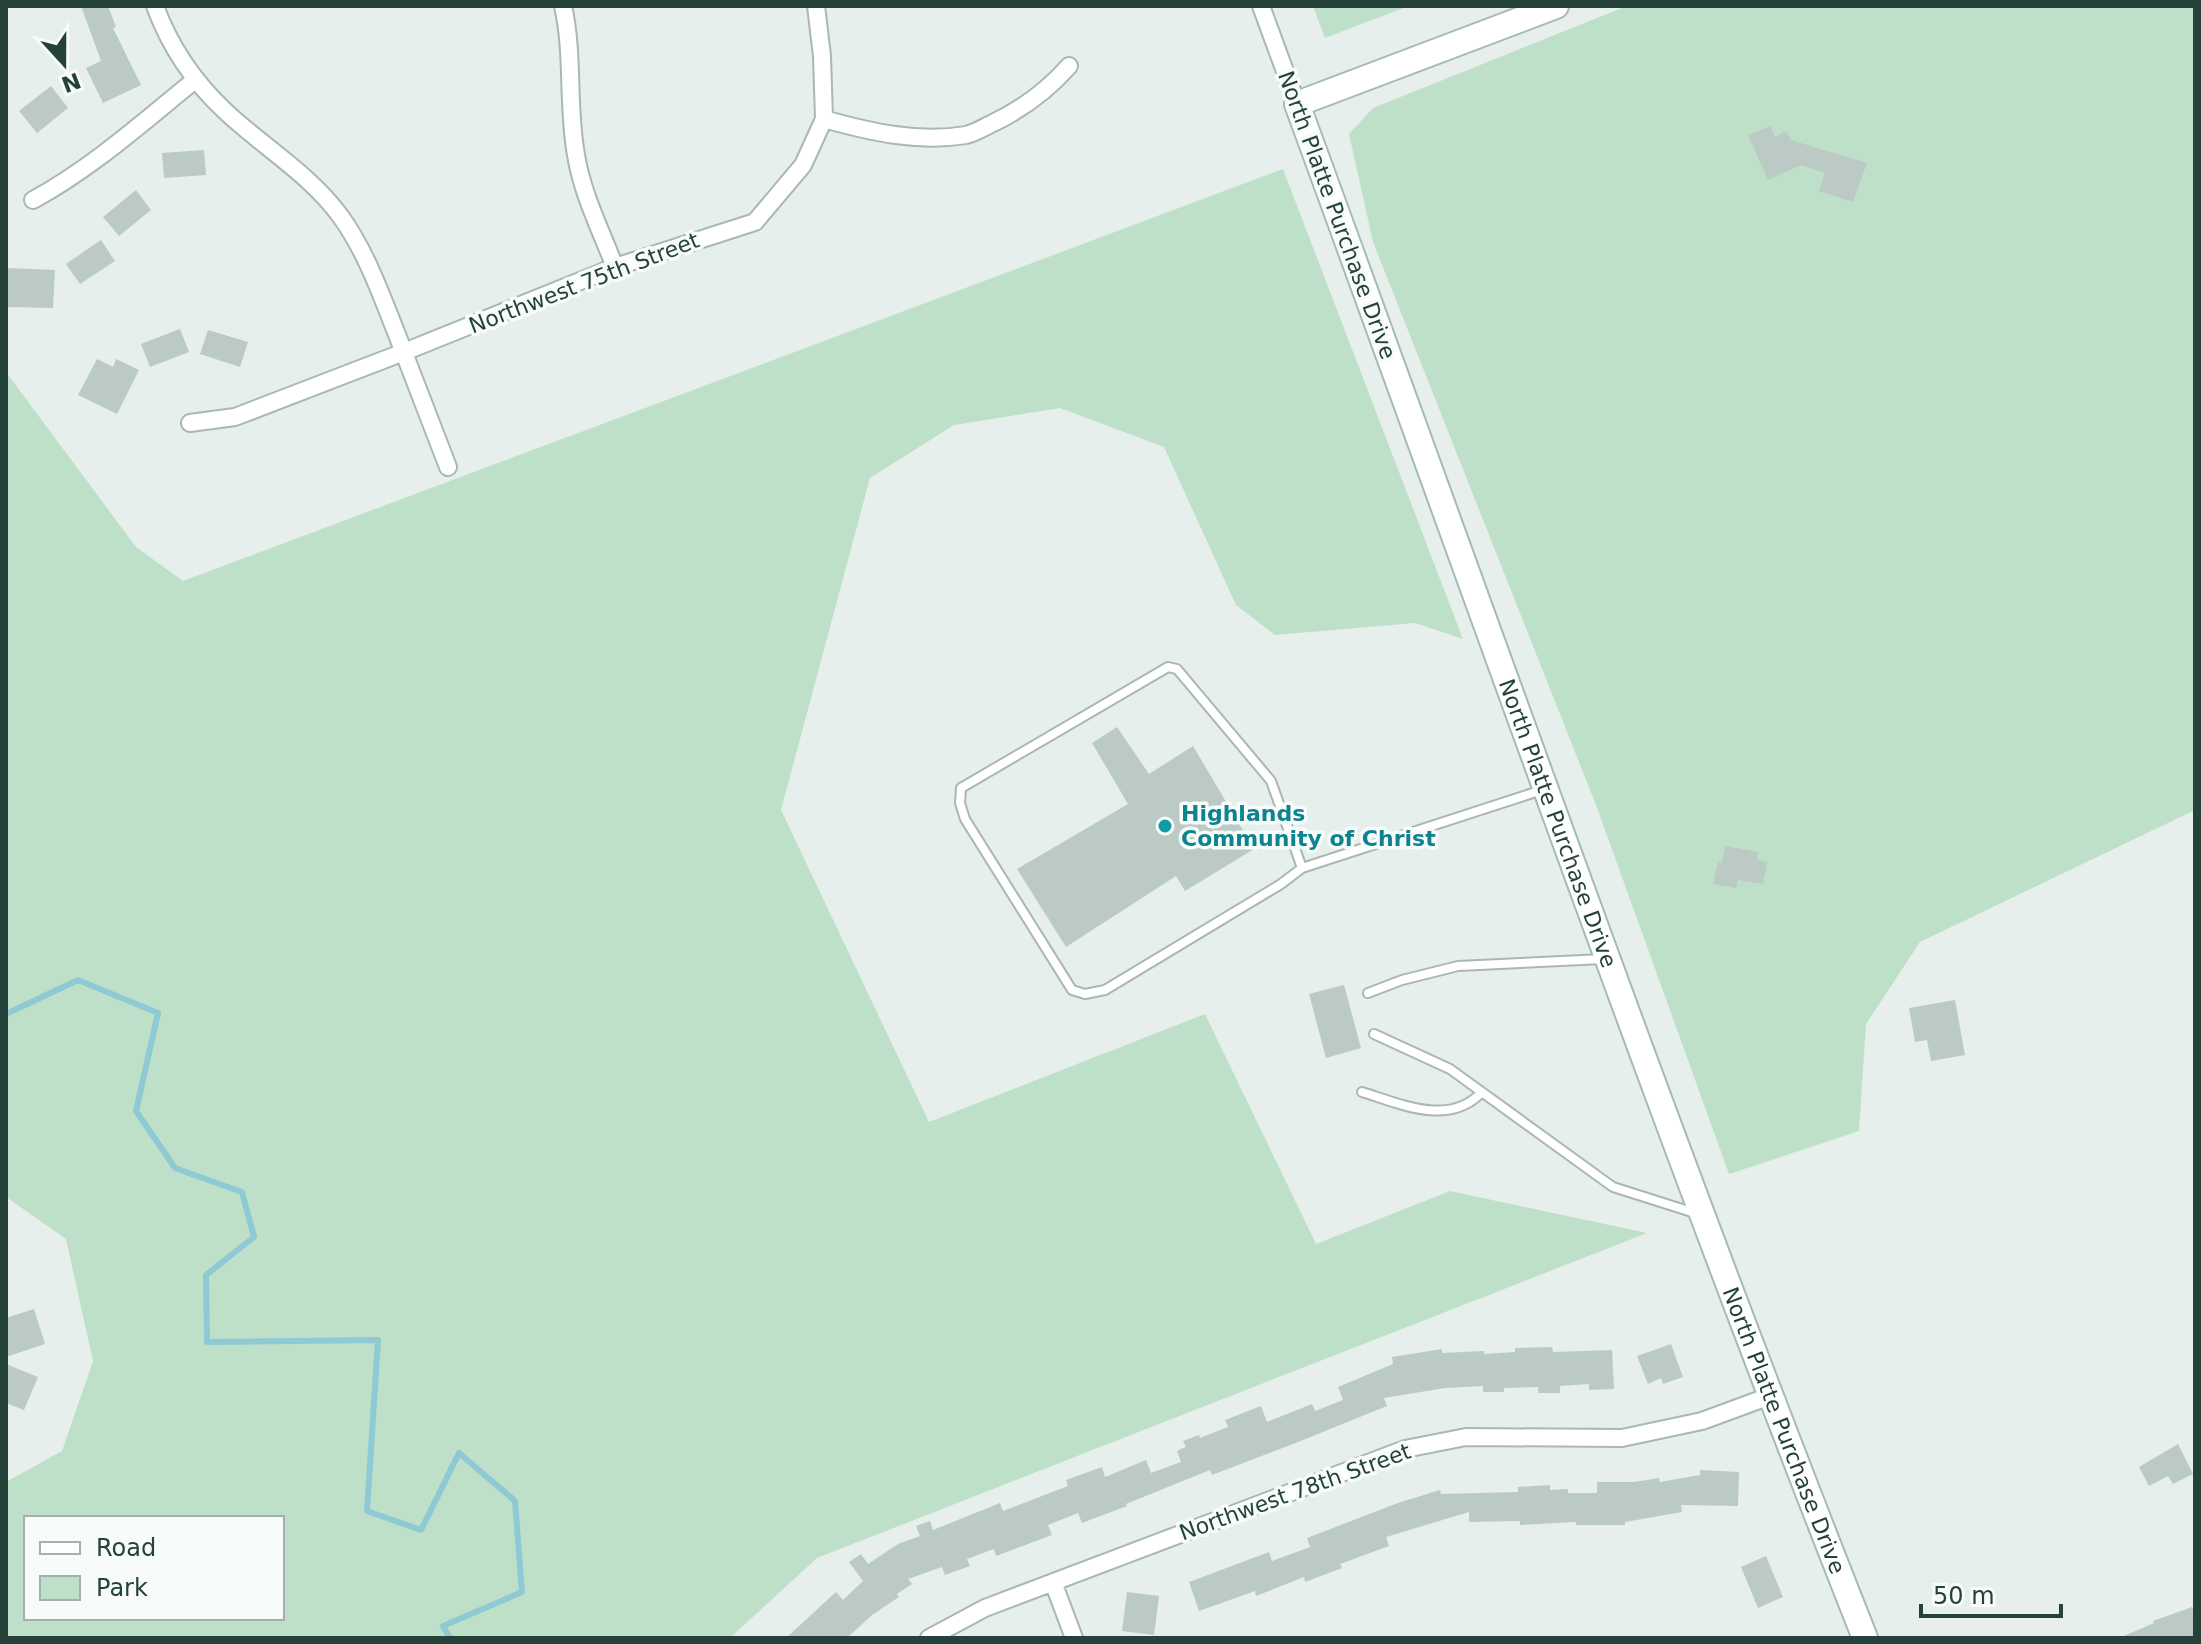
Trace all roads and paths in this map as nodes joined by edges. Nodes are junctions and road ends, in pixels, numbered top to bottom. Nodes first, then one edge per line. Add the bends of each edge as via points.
1 (155, 6) edge
2 (563, 6) edge
3 (816, 6) edge
4 (1261, 6) edge
5 (1556, 6) edge
6 (1069, 66) dead end
7 (195, 80) junction
8 (1297, 104) junction
9 (824, 119) junction
10 (33, 200) dead end
11 (615, 267) junction
12 (404, 352) junction
13 (190, 423) dead end
14 (448, 467) dead end
15 (1547, 789) junction
16 (1302, 868) junction
17 (1609, 959) junction
18 (1368, 993) dead end
19 (1374, 1034) dead end
20 (1362, 1092) dead end
21 (1482, 1092) junction
22 (1702, 1216) junction
23 (1770, 1396) junction
24 (1053, 1582) junction
25 (929, 1638) edge
26 (1074, 1638) edge
27 (1865, 1638) edge

1 - 7 street
2 - 11 street via 576,156
3 - 9 street, Northwest 75th Street
4 - 8 street, North Platte Purchase Drive
5 - 8 street
6 - 9 street via 1013,113 969,134 927,138
7 - 10 street via 86,168
7 - 12 street via 340,215 362,250
8 - 15 street, North Platte Purchase Drive
9 - 11 street, Northwest 75th Street via 803,165 755,222
11 - 12 street, Northwest 75th Street
12 - 13 street, Northwest 75th Street via 235,417
12 - 14 street
15 - 16 lane
15 - 17 street, North Platte Purchase Drive
16 - 16 lane via 1271,781 1177,669 1168,667 961,788 965,819 1072,990 1085,994 1105,990
17 - 18 lane via 1458,966
17 - 22 street, North Platte Purchase Drive
19 - 21 lane via 1450,1069
20 - 21 lane via 1440,1112 1472,1103
21 - 22 lane via 1613,1187
22 - 23 street, North Platte Purchase Drive
23 - 24 street, Northwest 78th Street via 1702,1421 1622,1438 1466,1437 1405,1449
23 - 27 street, North Platte Purchase Drive
24 - 25 street, Northwest 78th Street via 985,1608
24 - 26 street

